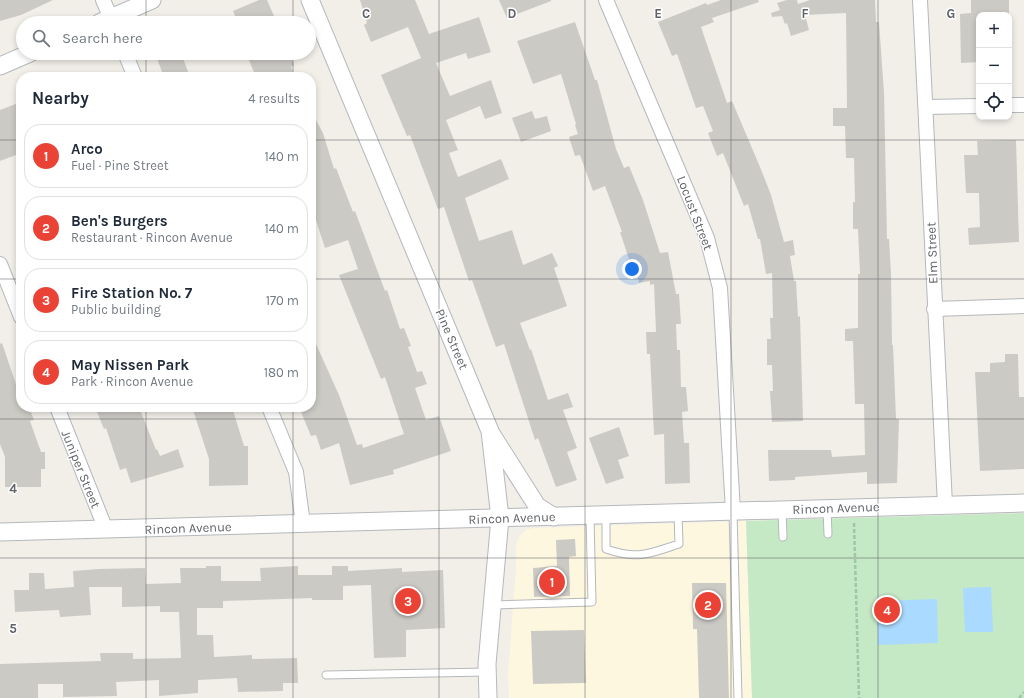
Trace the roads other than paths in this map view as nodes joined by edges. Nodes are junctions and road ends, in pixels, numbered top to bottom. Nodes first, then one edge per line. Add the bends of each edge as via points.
1 (103, 0) edge
2 (152, 0) edge
3 (310, 0) edge
4 (606, 0) edge
5 (920, 0) edge
6 (107, 16) edge
7 (118, 16) edge
8 (16, 59) edge
9 (128, 60) edge
10 (0, 66) edge
11 (133, 72) edge
12 (1012, 105) edge
13 (1024, 105) edge
14 (976, 106) edge
15 (926, 107) junction
16 (0, 264) edge
17 (16, 304) edge
18 (1024, 306) edge
19 (934, 309) junction
20 (59, 412) edge
21 (271, 412) edge
22 (490, 431) junction
23 (1024, 503) edge
24 (945, 505) junction
25 (827, 509) junction
26 (782, 510) junction
27 (733, 512) junction
28 (678, 513) junction
29 (598, 516) junction
30 (554, 517) junction
31 (500, 518) junction
32 (303, 524) junction
33 (106, 530) junction
34 (0, 532) edge
35 (828, 534) dead end
36 (783, 537) dead end
37 (492, 605) junction
38 (488, 672) junction
39 (326, 675) dead end
40 (488, 698) edge
41 (738, 698) edge

1 - 6 street
2 - 7 street
3 - 22 street, Pine Street
4 - 27 street, Locust Street via 707,238 720,288
5 - 15 street, Elm Street
8 - 10 street
9 - 11 street
12 - 13 street
14 - 15 street
15 - 19 street, Elm Street
16 - 17 street
18 - 19 street
19 - 24 street, Elm Street
20 - 33 street, Juniper Street
21 - 32 street via 296,472
22 - 30 street via 537,506
22 - 31 street, Pine Street
23 - 24 street, Rincon Avenue
24 - 25 street, Rincon Avenue
25 - 26 street, Rincon Avenue
25 - 35 lane
26 - 27 street, Rincon Avenue
26 - 36 lane
27 - 28 street, Rincon Avenue
27 - 41 lane
28 - 29 street, Rincon Avenue
28 - 29 lane via 679,544 644,556 622,555 606,550
29 - 30 street, Rincon Avenue
29 - 37 lane via 592,602
30 - 31 street, Rincon Avenue
31 - 32 street, Rincon Avenue
31 - 37 street, Pine Street
32 - 33 street, Rincon Avenue
33 - 34 street, Rincon Avenue
37 - 38 street, Pine Street
38 - 39 lane
38 - 40 street, Pine Street

